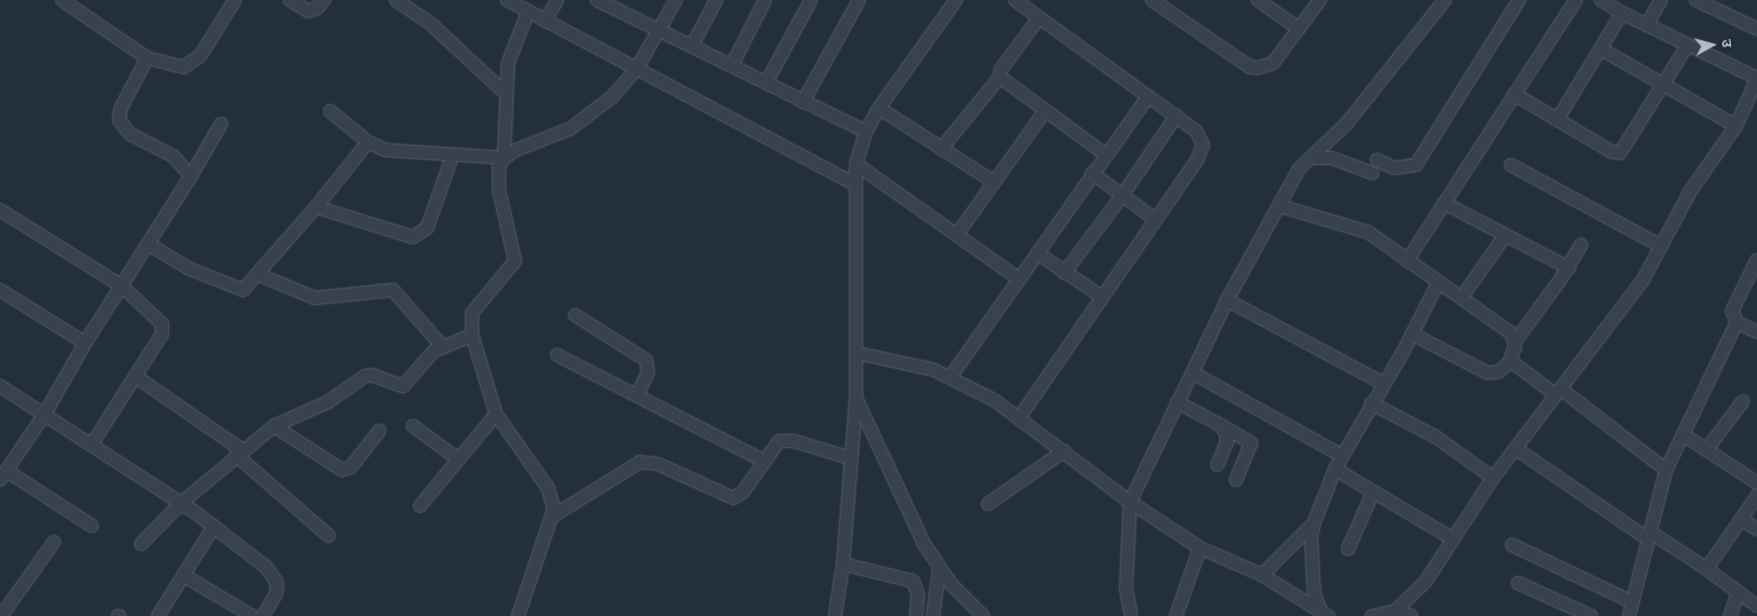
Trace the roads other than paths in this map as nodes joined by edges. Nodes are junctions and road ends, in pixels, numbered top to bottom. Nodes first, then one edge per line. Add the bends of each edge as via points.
1 (62, 0) edge
2 (234, 0) edge
3 (290, 0) edge
4 (324, 0) edge
5 (396, 0) edge
6 (558, 0) edge
7 (597, 0) edge
8 (676, 0) edge
9 (716, 0) edge
10 (765, 0) edge
11 (812, 0) edge
12 (859, 0) edge
13 (956, 0) edge
14 (1015, 0) edge
15 (1152, 0) edge
16 (1258, 0) edge
17 (1320, 0) edge
18 (1445, 0) edge
19 (1519, 0) edge
20 (1576, 0) edge
21 (1602, 0) edge
22 (1661, 0) edge
23 (1696, 0) edge
24 (512, 1) edge
25 (1714, 4) edge
26 (528, 12) junction
27 (1622, 14) junction
28 (1039, 18) junction
29 (545, 21) junction
30 (1647, 25) junction
31 (1299, 29) junction
32 (1757, 29) edge
33 (660, 32) junction
34 (1688, 44) junction
35 (692, 46) junction
36 (1601, 48) junction
37 (147, 58) junction
38 (732, 65) junction
39 (637, 68) junction
40 (1000, 77) junction
41 (1757, 78) edge
42 (766, 83) junction
43 (1664, 87) junction
44 (504, 92) junction
45 (1514, 94) junction
46 (1148, 96) junction
47 (803, 102) junction
48 (879, 108) junction
49 (330, 111) dead end
50 (1045, 111) junction
51 (1176, 116) junction
52 (1557, 120) junction
53 (222, 124) dead end
54 (1736, 126) junction
55 (866, 132) junction
56 (368, 142) junction
57 (941, 149) junction
58 (453, 154) junction
59 (1106, 154) junction
60 (504, 158) junction
61 (1311, 158) junction
62 (1377, 160) dead end
63 (856, 164) junction
64 (1511, 165) dead end
65 (1372, 173) dead end
66 (1092, 174) junction
67 (190, 176) junction
68 (994, 182) junction
69 (854, 184) junction
70 (1122, 196) junction
71 (1444, 203) junction
72 (1280, 206) junction
73 (316, 208) junction
74 (0, 210) edge
75 (1156, 220) junction
76 (161, 226) junction
77 (958, 234) junction
78 (1504, 237) junction
79 (148, 244) junction
80 (1581, 245) dead end
81 (1660, 246) junction
82 (163, 253) junction
83 (1037, 253) junction
84 (1757, 260) edge
85 (1407, 261) junction
86 (1569, 268) junction
87 (1064, 272) junction
88 (257, 274) junction
89 (1019, 279) junction
90 (1438, 283) junction
91 (123, 287) junction
92 (0, 290) edge
93 (1100, 296) junction
94 (1462, 297) junction
95 (1227, 300) junction
96 (575, 315) dead end
97 (1737, 322) junction
98 (1757, 332) edge
99 (1412, 334) junction
100 (472, 335) junction
101 (1516, 340) junction
102 (85, 343) junction
103 (442, 346) junction
104 (857, 354) junction
105 (558, 355) dead end
106 (1509, 363) junction
107 (1193, 373) junction
108 (135, 376) junction
109 (951, 376) junction
110 (1384, 384) junction
111 (0, 386) edge
112 (1559, 392) junction
113 (637, 396) junction
114 (856, 398) junction
115 (1743, 401) dead end
116 (1177, 402) junction
117 (1371, 403) junction
118 (496, 414) junction
119 (44, 415) junction
120 (1019, 418) junction
121 (1220, 425) junction
122 (274, 426) junction
123 (412, 426) dead end
124 (379, 431) dead end
125 (1684, 435) junction
126 (92, 444) junction
127 (1515, 448) junction
128 (1706, 450) junction
129 (1064, 451) junction
130 (239, 453) junction
131 (1342, 456) junction
132 (850, 458) junction
133 (458, 459) junction
134 (764, 461) junction
135 (1217, 465) dead end
136 (1335, 469) junction
137 (1666, 470) junction
138 (3, 476) edge
139 (1493, 478) junction
140 (1236, 480) dead end
141 (1757, 483) edge
142 (1373, 492) junction
143 (1757, 496) edge
144 (1130, 502) junction
145 (181, 503) junction
146 (988, 504) dead end
147 (420, 506) dead end
148 (553, 516) junction
149 (1741, 519) junction
150 (1314, 523) junction
151 (92, 526) dead end
152 (214, 526) junction
153 (1757, 529) edge
154 (329, 536) dead end
155 (1649, 536) junction
156 (1453, 539) junction
157 (54, 542) dead end
158 (141, 544) dead end
159 (1512, 545) dead end
160 (1200, 548) junction
161 (1348, 549) dead end
162 (844, 564) junction
163 (1704, 567) junction
164 (939, 570) junction
165 (183, 575) junction
166 (1262, 575) junction
167 (1518, 584) dead end
168 (1738, 593) junction
169 (1632, 602) junction
170 (1757, 606) edge
171 (1395, 612) junction
172 (1324, 613) edge
173 (1, 616) edge
174 (158, 616) edge
175 (252, 616) edge
176 (263, 616) edge
177 (518, 616) edge
178 (835, 616) edge
179 (916, 616) edge
180 (933, 616) edge
181 (983, 616) edge
182 (1131, 616) edge
183 (1176, 616) edge
184 (1372, 616) edge
185 (1411, 616) edge
186 (1591, 616) edge
187 (1629, 616) edge
188 (1730, 616) edge

1 - 37 street
2 - 37 street via 194,63 174,66
3 - 4 street via 308,10
5 - 44 street via 431,24
6 - 29 street
7 - 33 street
8 - 33 street
9 - 35 street
10 - 38 street
11 - 42 street
12 - 47 street
13 - 48 street
14 - 28 street
15 - 31 street via 1250,66 1273,63
16 - 31 street
17 - 31 street
18 - 61 street via 1348,124
19 - 62 street via 1416,165 1394,168
20 - 45 street
21 - 27 street
22 - 30 street
23 - 25 street
24 - 26 street
25 - 32 street
26 - 29 street
26 - 44 street via 511,49
27 - 30 street
27 - 36 street
28 - 40 street via 1001,69
28 - 46 street
29 - 39 street
30 - 34 street
33 - 35 street
33 - 39 street
34 - 41 street
34 - 43 street
35 - 38 street
36 - 43 street
36 - 52 street
37 - 67 street via 119,120 130,134 173,156 185,166
38 - 42 street
39 - 60 street via 612,97 582,121
39 - 69 street
40 - 50 street
40 - 57 street
41 - 54 street
42 - 47 street
43 - 52 street via 1620,152 1612,152
43 - 54 street
44 - 60 street
45 - 52 street
45 - 71 street
46 - 51 street
46 - 59 street
47 - 55 street
48 - 55 street
48 - 57 street
49 - 56 street
50 - 59 street
50 - 68 street
51 - 70 street
51 - 75 street via 1196,131 1203,146
53 - 67 street
54 - 81 street via 1691,190
55 - 63 street
56 - 58 street via 398,152
56 - 73 street
57 - 68 street
58 - 60 street
58 - 73 street via 427,228 413,237
59 - 66 street
60 - 100 street via 499,166 499,190 514,261 472,314
61 - 65 street via 1332,158
61 - 72 street via 1299,169
63 - 69 street
63 - 77 street
64 - 81 street
66 - 70 street
66 - 83 street
67 - 76 street
68 - 77 street
69 - 104 street
70 - 75 street
70 - 87 street
71 - 78 street
71 - 85 street
72 - 85 street via 1368,232
72 - 95 street
73 - 88 street
74 - 91 street
75 - 93 street
76 - 79 street
76 - 82 street
77 - 89 street
78 - 86 street
78 - 94 street
79 - 82 street
79 - 91 street
80 - 86 street
81 - 112 street via 1644,278
82 - 88 street via 190,269 243,290
83 - 87 street
83 - 89 street
84 - 97 street via 1732,311
85 - 90 street
86 - 101 street
87 - 93 street
88 - 103 street via 301,294 324,299 393,290
89 - 109 street
90 - 94 street
90 - 99 street
91 - 102 street
91 - 108 street via 162,324 163,330
92 - 102 street
93 - 120 street
94 - 101 street
95 - 107 street
95 - 110 street
96 - 113 street via 646,360 648,372
97 - 98 street
97 - 125 street
99 - 106 street via 1488,373 1498,372
99 - 110 street
100 - 103 street
100 - 118 street
101 - 106 street
102 - 119 street
103 - 122 street via 426,358 403,386 372,375 365,376 328,402
104 - 109 street via 904,362
104 - 114 street
105 - 113 street
106 - 112 street
107 - 116 street
107 - 131 street
108 - 126 street
108 - 130 street
109 - 120 street
110 - 117 street
111 - 119 street
112 - 127 street
112 - 137 street
113 - 134 street
114 - 132 street
114 - 164 street via 894,485
115 - 128 street
116 - 121 street
116 - 144 street
117 - 131 street
117 - 139 street via 1436,437
118 - 133 street
118 - 148 street via 548,488 553,498
119 - 126 street
119 - 138 street
120 - 129 street
121 - 135 street via 1227,442
121 - 140 street via 1251,443
122 - 124 street via 342,470 351,466
122 - 130 street
123 - 133 street
125 - 128 street
125 - 137 street
126 - 145 street
127 - 139 street
127 - 155 street
128 - 141 street
129 - 144 street
129 - 146 street
130 - 145 street
130 - 154 street
131 - 136 street
132 - 134 street via 785,439 779,441
132 - 162 street
133 - 147 street
134 - 148 street via 743,492 733,498 658,464 640,462
136 - 142 street
136 - 150 street
137 - 155 street
138 - 151 street
139 - 156 street
142 - 156 street
142 - 161 street
143 - 149 street
144 - 160 street
144 - 182 street via 1126,588
145 - 152 street
145 - 158 street
148 - 177 street
149 - 153 street
149 - 163 street via 1710,564
150 - 166 street
150 - 172 street via 1311,536 1314,593
152 - 165 street
152 - 176 street via 274,576 276,594
155 - 163 street
155 - 169 street
156 - 171 street via 1426,581
157 - 173 street
159 - 169 street
160 - 166 street
160 - 183 street
162 - 178 street
162 - 179 street via 913,581 918,594
163 - 168 street
164 - 180 street
164 - 181 street
165 - 174 street
165 - 175 street
166 - 172 street
167 - 186 street
168 - 170 street
168 - 188 street
169 - 187 street
171 - 184 street
171 - 185 street

